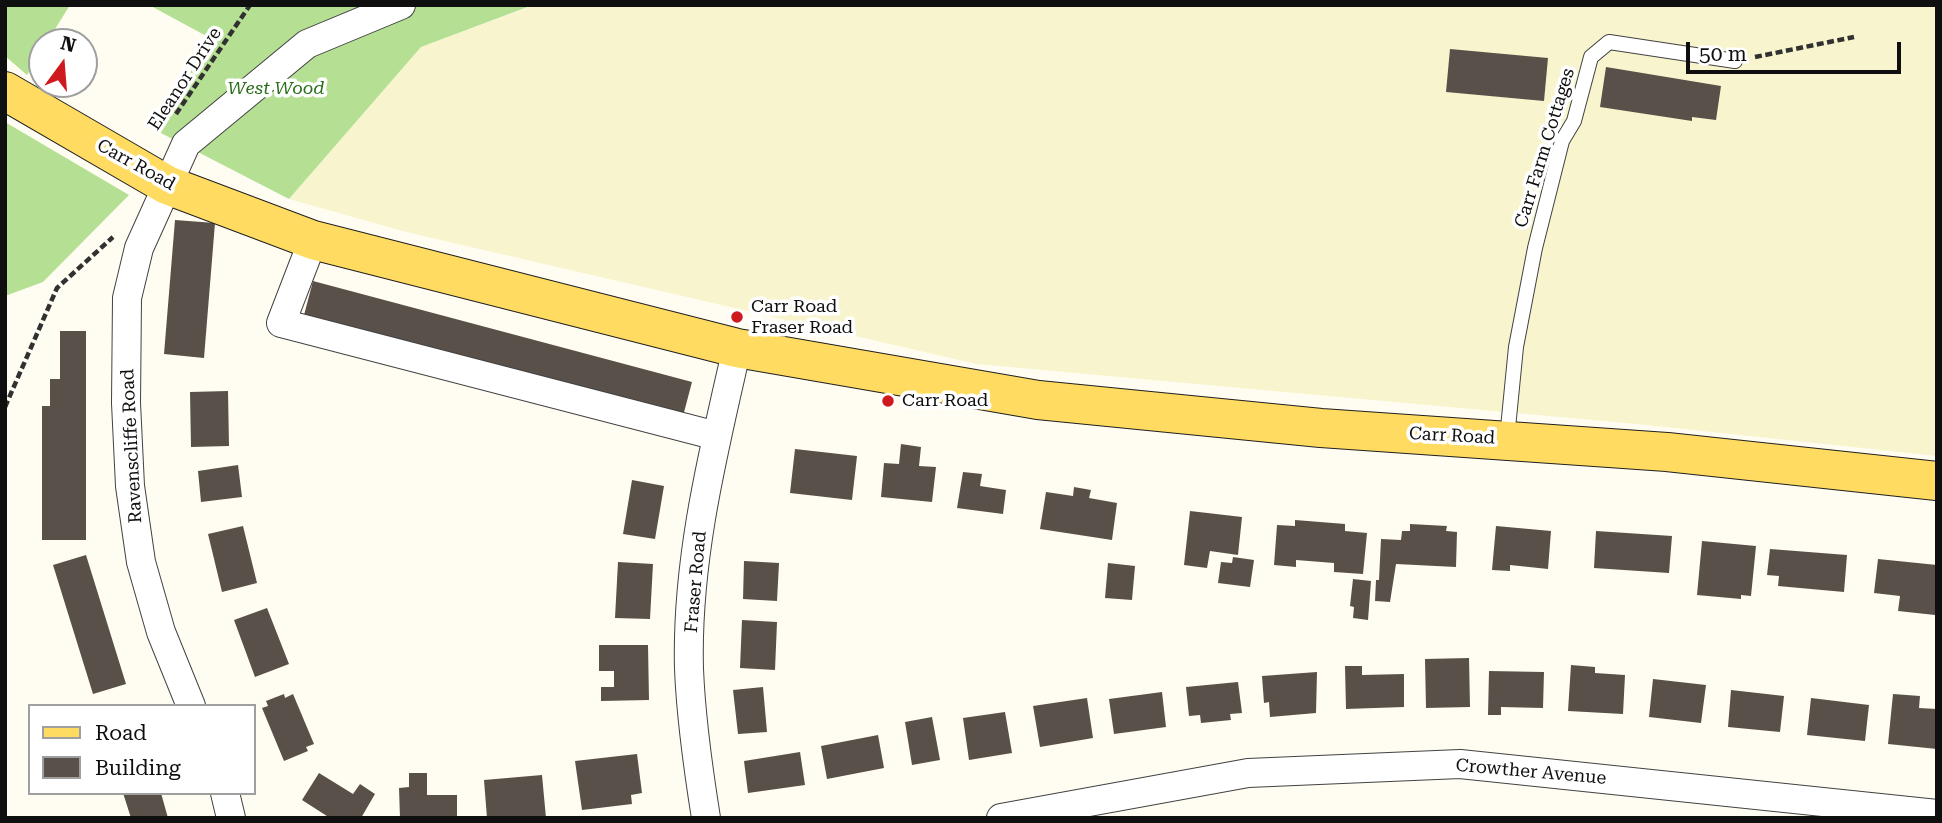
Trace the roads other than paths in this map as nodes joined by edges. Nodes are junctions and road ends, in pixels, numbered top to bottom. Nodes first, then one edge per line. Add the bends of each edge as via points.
1 (401, 5) edge
2 (1735, 61) dead end
3 (5, 91) edge
4 (167, 184) junction
5 (313, 240) junction
6 (737, 348) junction
7 (717, 436) junction
8 (1507, 439) junction
9 (1937, 481) edge
10 (190, 704) edge
11 (225, 795) edge
12 (1937, 814) edge
13 (231, 818) edge
14 (706, 818) edge
15 (1001, 818) edge

1 - 4 street, Ravenscliffe Road via 307,44 186,144
2 - 8 lane, Carr Farm Cottages via 1609,42 1591,57 1574,121 1562,141 1535,247 1516,346
3 - 4 main road, Carr Road
4 - 5 main road, Carr Road
4 - 10 street, Ravenscliffe Road via 139,248 127,298 126,403 130,486 141,562 161,632
5 - 6 main road, Carr Road
5 - 7 street via 281,323
6 - 7 street, Fraser Road
6 - 8 main road, Carr Road via 1038,400 1321,428
7 - 14 street, Fraser Road via 700,527 689,667
8 - 9 main road, Carr Road
11 - 13 street
12 - 15 street, Crowther Avenue via 1460,764 1248,773

